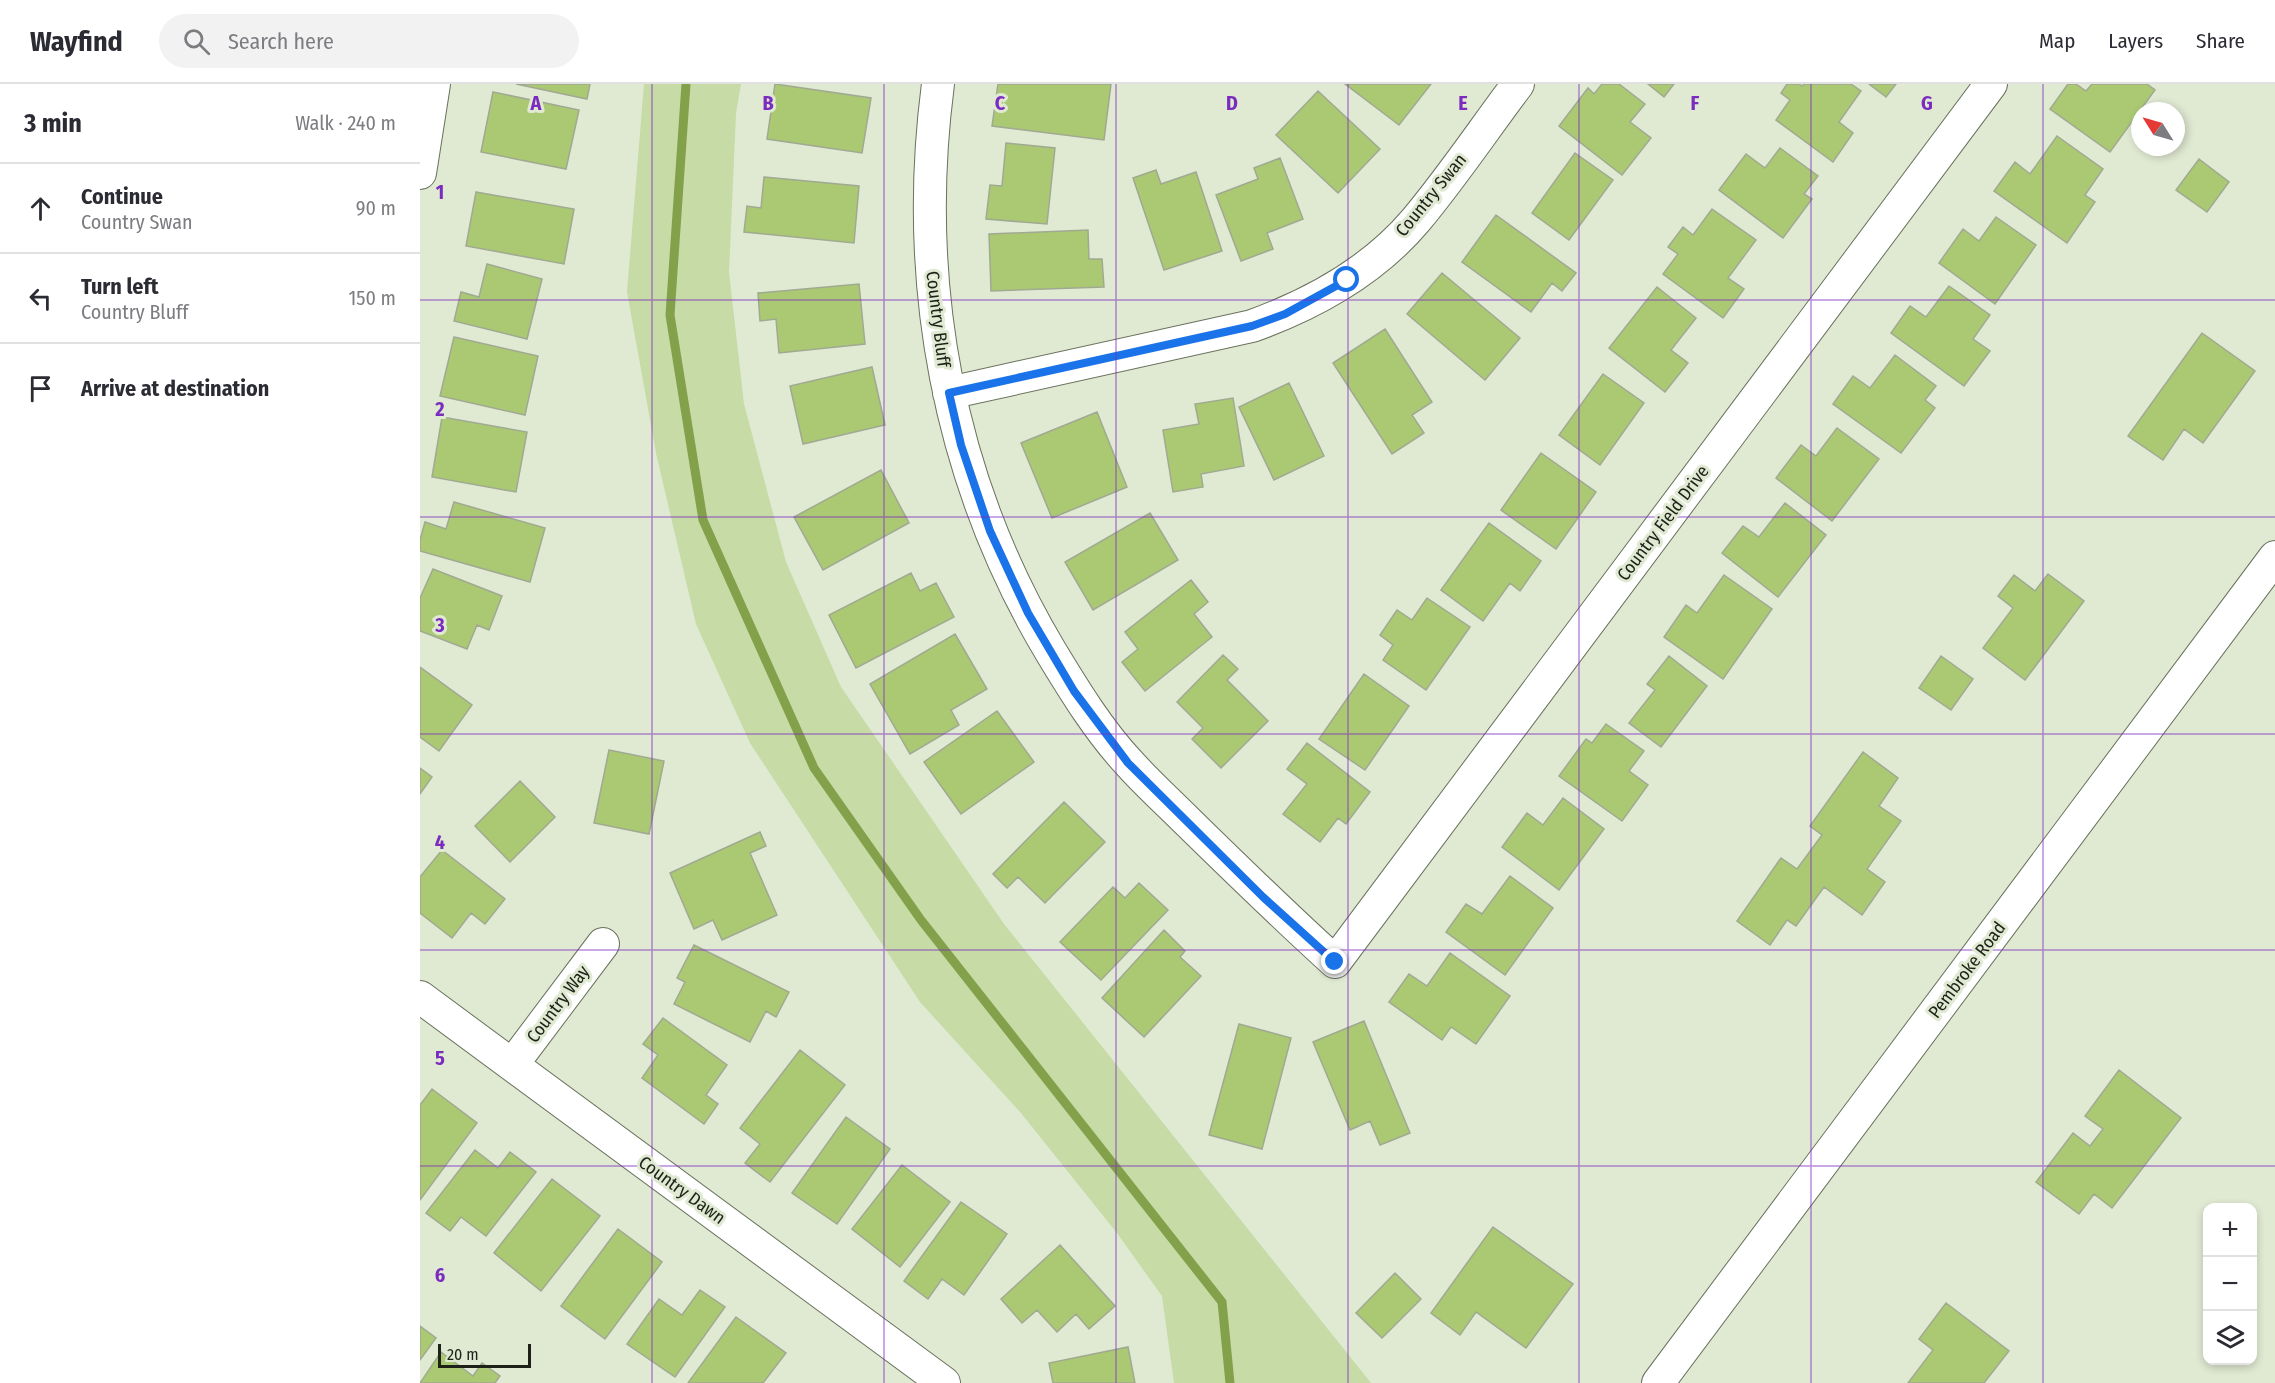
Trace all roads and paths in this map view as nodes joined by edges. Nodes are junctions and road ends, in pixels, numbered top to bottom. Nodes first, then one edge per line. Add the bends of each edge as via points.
1 (434, 84) edge
2 (938, 84) edge
3 (1518, 84) edge
4 (1991, 84) edge
5 (420, 173) edge
6 (949, 393) junction
7 (2275, 557) edge
8 (603, 944) dead end
9 (1335, 962) joint
10 (420, 997) edge
11 (512, 1065) junction
12 (944, 1383) edge
13 (1658, 1383) edge

1 - 5 street
2 - 6 street, Country Bluff via 929,177 930,268
3 - 6 street, Country Swan via 1415,221 1347,280 1317,298 1252,326
4 - 9 street, Country Field Drive
6 - 9 street, Country Bluff via 961,445 990,531 1028,613 1074,691 1128,763 1263,897
7 - 13 street, Pembroke Road
8 - 11 street, Country Way
10 - 11 street, Country Dawn
11 - 12 street, Country Dawn

